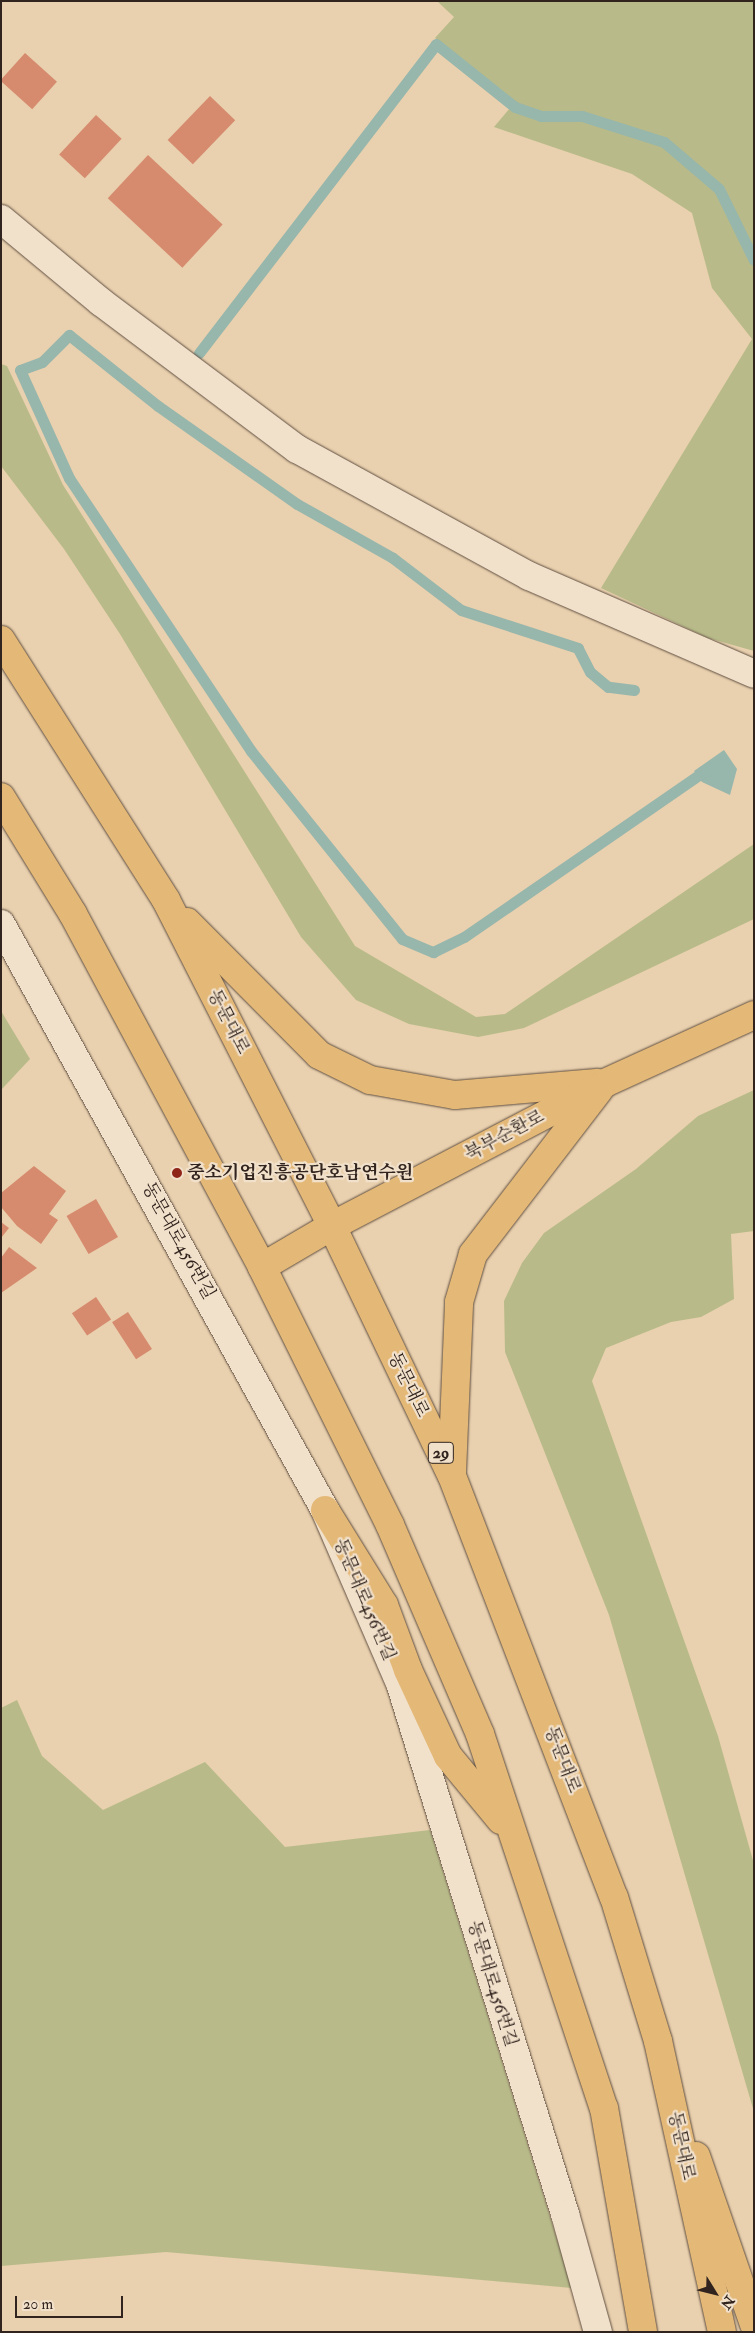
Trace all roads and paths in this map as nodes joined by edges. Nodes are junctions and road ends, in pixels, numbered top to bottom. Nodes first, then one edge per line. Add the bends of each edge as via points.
1 (1, 219) edge
2 (1, 640) edge
3 (754, 674) edge
4 (1, 796) edge
5 (166, 900) junction
6 (1, 924) edge
7 (754, 1015) edge
8 (604, 1083) junction
9 (332, 1226) junction
10 (262, 1267) junction
11 (452, 1476) junction
12 (325, 1510) junction
13 (508, 1828) junction
14 (672, 2104) junction
15 (754, 2324) edge
16 (598, 2332) edge
17 (642, 2332) edge
18 (722, 2332) edge

1 - 3 street via 101,302 313,459 529,576
2 - 5 main road, 동문대로 / 29
4 - 10 main road via 73,914
5 - 8 main road via 319,1055 370,1080 455,1095
5 - 9 main road, 동문대로 / 29
6 - 12 street, 동문대로456번길
7 - 8 main road, 북부순환로
8 - 9 main road, 북부순환로
8 - 11 main road via 472,1254 459,1302
9 - 10 main road, 북부순환로
9 - 11 main road, 동문대로 / 29
10 - 13 main road via 390,1525 480,1734
11 - 14 main road, 동문대로 / 29 via 614,1897 658,2041
12 - 13 main road via 384,1605 408,1670 448,1756
12 - 16 street, 동문대로456번길 via 401,1686 565,2214
13 - 17 main road via 604,2108
14 - 15 main road via 708,2184
14 - 18 main road, 동문대로 / 29

